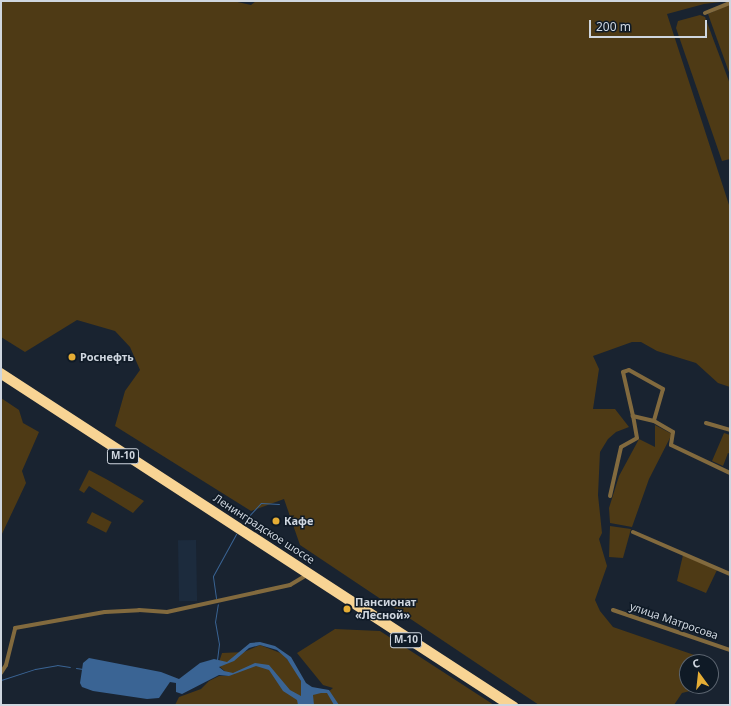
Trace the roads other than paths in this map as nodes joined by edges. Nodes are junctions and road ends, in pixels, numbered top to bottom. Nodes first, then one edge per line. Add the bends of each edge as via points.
1 (730, 3) edge
2 (705, 13) dead end
3 (1, 371) edge
4 (1, 376) edge
5 (632, 416) junction
6 (654, 420) junction
7 (706, 423) dead end
8 (730, 430) edge
9 (730, 474) edge
10 (610, 496) dead end
11 (633, 532) dead end
12 (309, 573) junction
13 (730, 574) edge
14 (613, 610) dead end
15 (730, 650) edge
16 (1, 673) edge
17 (506, 705) edge
18 (515, 705) edge

1 - 2 street
3 - 12 highway, Ленинградское шоссе / М-10
4 - 12 highway, Ленинградское шоссе / М-10
5 - 6 street
5 - 6 street via 623,372 629,370 663,389
5 - 10 street via 637,438 621,447
6 - 9 street via 673,432 671,445
7 - 8 street
11 - 13 street
12 - 16 street via 290,585 167,612 106,612 14,628 6,665
12 - 17 highway, Ленинградское шоссе / М-10
12 - 18 highway, Ленинградское шоссе / М-10
14 - 15 street, улица Матросова

